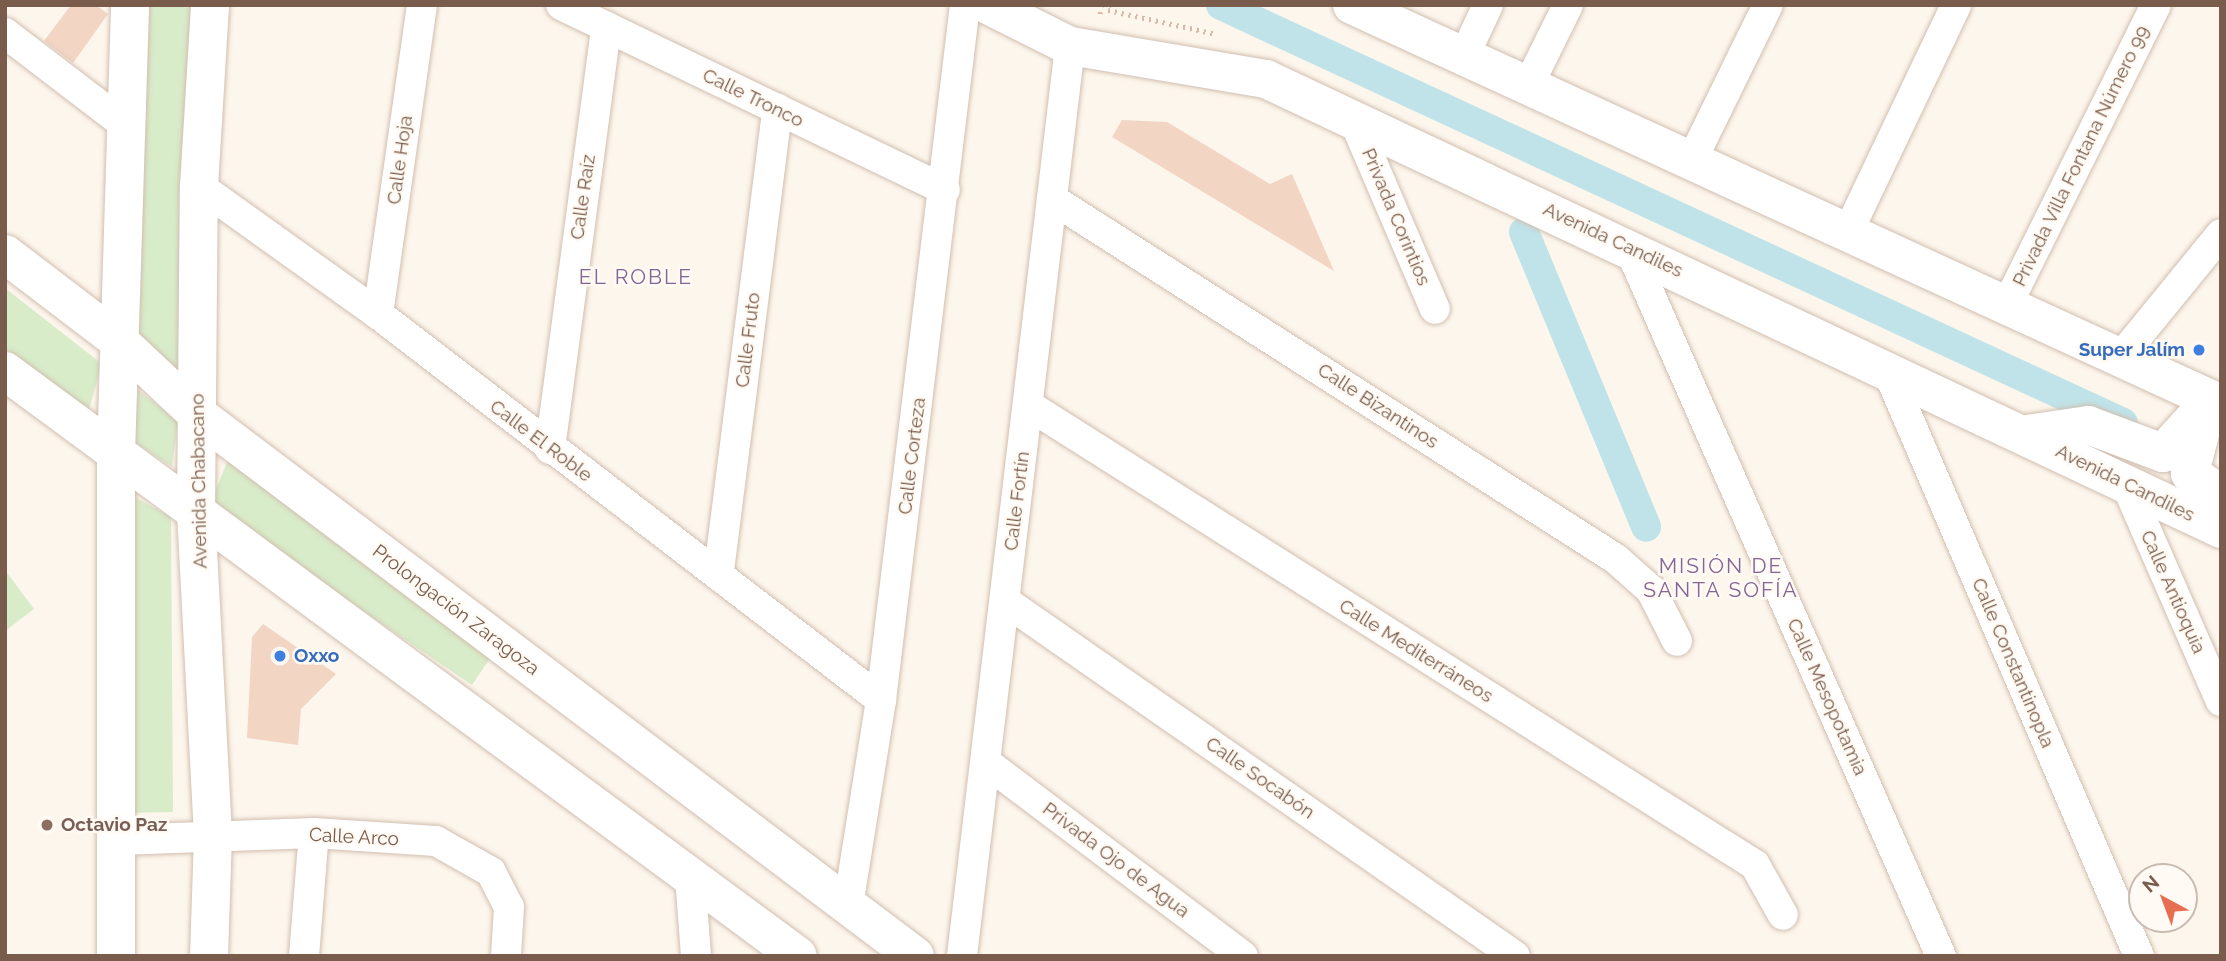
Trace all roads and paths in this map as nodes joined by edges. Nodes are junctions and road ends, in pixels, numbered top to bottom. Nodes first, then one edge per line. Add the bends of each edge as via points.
1 (130, 5) edge
2 (210, 5) edge
3 (422, 5) edge
4 (561, 5) edge
5 (965, 5) edge
6 (988, 5) edge
7 (1101, 5) edge
8 (1109, 5) edge
9 (1352, 5) edge
10 (1488, 5) edge
11 (1567, 5) edge
12 (1768, 5) edge
13 (1956, 5) edge
14 (2156, 5) edge
15 (1100, 14) dead end
16 (606, 27) junction
17 (1189, 28) dead end
18 (5, 33) edge
19 (1070, 46) junction
20 (1464, 56) junction
21 (1528, 86) junction
22 (777, 109) junction
23 (1356, 125) junction
24 (128, 127) junction
25 (1691, 162) junction
26 (199, 186) junction
27 (945, 190) junction
28 (1052, 199) junction
29 (1847, 234) junction
30 (2221, 234) edge
31 (1629, 247) junction
32 (5, 254) edge
33 (2006, 307) junction
34 (1435, 309) dead end
35 (378, 314) junction
36 (118, 340) junction
37 (2119, 359) junction
38 (1887, 369) junction
39 (5, 371) edge
40 (2218, 397) edge
41 (1028, 405) junction
42 (198, 415) junction
43 (2027, 434) junction
44 (550, 450) junction
45 (116, 454) junction
46 (2126, 484) junction
47 (2221, 495) edge
48 (196, 514) junction
49 (2221, 529) edge
50 (719, 571) junction
51 (1005, 601) junction
52 (1677, 641) dead end
53 (881, 700) junction
54 (2221, 701) edge
55 (988, 764) junction
56 (314, 833) junction
57 (213, 836) junction
58 (120, 840) junction
59 (690, 876) junction
60 (848, 906) junction
61 (1783, 915) dead end
62 (116, 956) edge
63 (209, 956) edge
64 (304, 956) edge
65 (506, 956) edge
66 (696, 956) edge
67 (798, 956) edge
68 (915, 956) edge
69 (961, 956) edge
70 (1243, 956) edge
71 (1515, 956) edge
72 (1941, 956) edge
73 (2139, 956) edge

1 - 24 main road
2 - 26 main road, Avenida Chabacano
3 - 35 street, Calle Hoja
4 - 16 street, Calle Tronco
5 - 27 street, Calle Corteza
6 - 19 main road, Avenida Candiles
7 - 15 path
8 - 17 path via 1108,10
9 - 20 main road
10 - 20 street
11 - 21 street
12 - 25 street
13 - 29 street
14 - 33 street, Privada Villa Fontana Número 99
16 - 22 street, Calle Tronco
16 - 44 street, Calle Raíz
18 - 24 street
19 - 23 main road, Avenida Candiles via 1266,79
19 - 28 street, Calle Fortín
20 - 21 main road
21 - 25 main road
22 - 27 street, Calle Tronco
22 - 50 street, Calle Fruto
23 - 31 main road, Avenida Candiles
23 - 34 street, Privada Corintios
24 - 36 main road
25 - 29 main road
26 - 35 street, Calle El Roble
26 - 42 main road, Avenida Chabacano
27 - 53 street, Calle Corteza
28 - 41 street, Calle Fortín
28 - 52 street, Calle Bizantinos via 1616,558 1651,590
29 - 33 main road
30 - 37 street
31 - 38 main road, Avenida Candiles
31 - 72 street, Calle Mesopotamia
32 - 36 main road, Prolongación Zaragoza
33 - 37 main road
35 - 44 street, Calle El Roble
36 - 42 main road, Prolongación Zaragoza
36 - 45 main road
37 - 40 main road
38 - 43 main road, Avenida Candiles
38 - 73 street, Calle Constantinopla
39 - 45 main road
40 - 43 main road via 2163,453 2088,425
40 - 47 main road via 2188,466 2199,484
41 - 51 street, Calle Fortín
41 - 61 street, Calle Mediterráneos via 1755,865
42 - 48 main road, Avenida Chabacano
42 - 60 main road, Prolongación Zaragoza
43 - 46 main road, Avenida Candiles
44 - 50 street, Calle El Roble
45 - 48 main road
45 - 58 main road
46 - 49 main road, Avenida Candiles
46 - 54 street, Calle Antioquia
48 - 57 main road, Avenida Chabacano
48 - 59 main road
50 - 53 street, Calle El Roble
51 - 55 street, Calle Fortín
51 - 71 street, Calle Socabón
53 - 60 street, Calle Corteza
55 - 69 street, Calle Fortín
55 - 70 street, Privada Ojo de Agua
56 - 57 street, Calle Arco
56 - 64 street
56 - 65 street, Calle Arco via 436,841 460,851 491,872 509,908
57 - 58 street, Calle Arco
57 - 63 main road, Avenida Chabacano
58 - 62 main road
59 - 66 street
59 - 67 main road
60 - 68 main road, Prolongación Zaragoza

